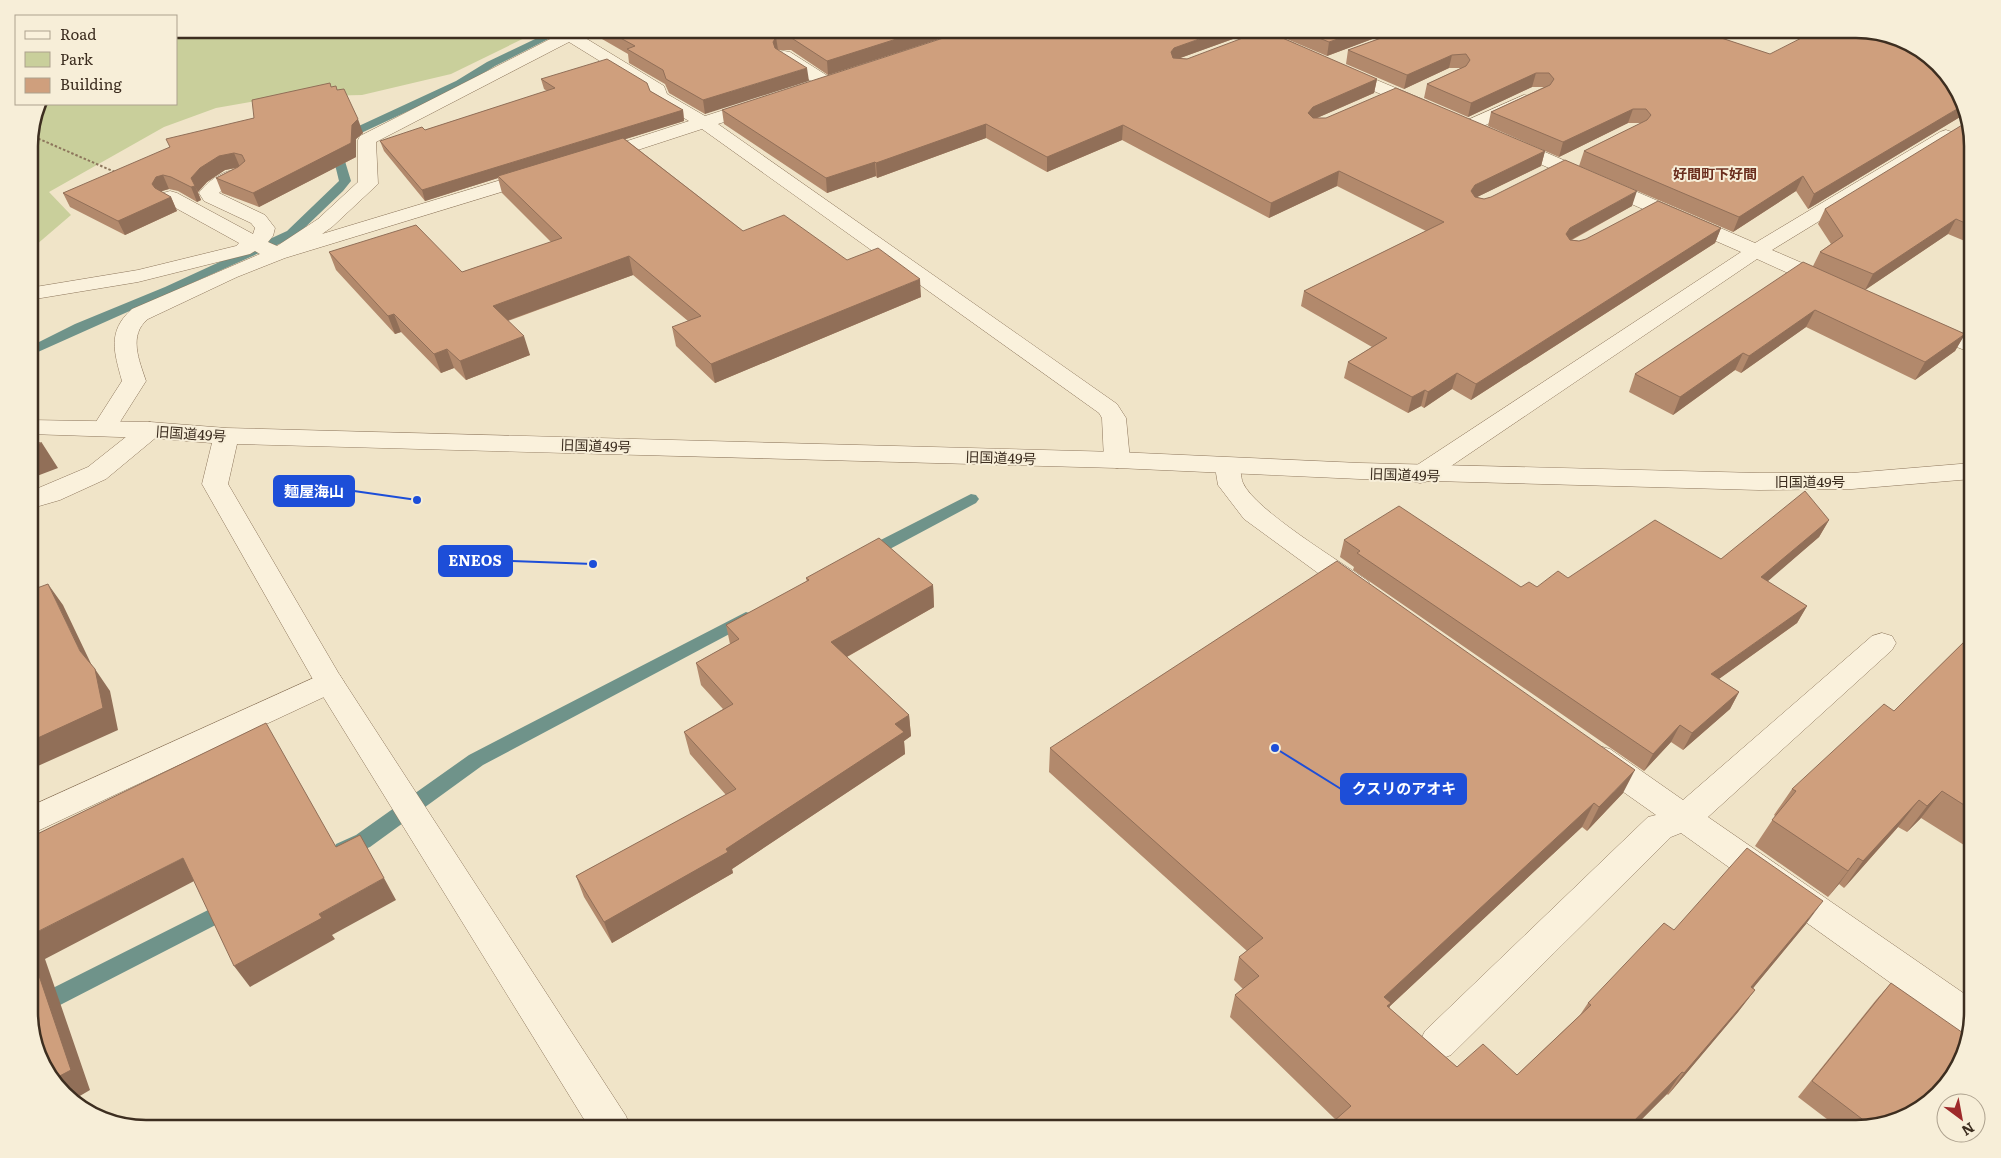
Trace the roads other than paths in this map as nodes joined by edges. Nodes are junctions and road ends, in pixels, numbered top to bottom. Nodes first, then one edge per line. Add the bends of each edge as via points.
1 (559, 38) edge
2 (579, 38) edge
3 (1255, 38) edge
4 (784, 56) edge
5 (1307, 56) edge
6 (1344, 57) edge
7 (825, 82) edge
8 (1539, 93) edge
9 (779, 98) edge
10 (1453, 119) junction
11 (705, 123) junction
12 (1959, 128) edge
13 (1585, 153) edge
14 (584, 161) edge
15 (1560, 166) junction
16 (556, 169) edge
17 (240, 174) edge
18 (1536, 178) edge
19 (170, 198) edge
20 (1651, 206) junction
21 (1628, 219) edge
22 (255, 244) junction
23 (1756, 251) junction
24 (277, 254) junction
25 (1846, 291) edge
26 (38, 293) edge
27 (1909, 318) edge
28 (1963, 342) edge
29 (38, 427) edge
30 (104, 428) junction
31 (150, 430) junction
32 (226, 436) junction
33 (1117, 460) junction
34 (1228, 467) junction
35 (1963, 472) edge
36 (1420, 475) junction
37 (38, 498) edge
38 (1377, 602) edge
39 (1882, 643) dead end
40 (329, 682) junction
41 (1580, 744) edge
42 (38, 818) edge
43 (1685, 819) junction
44 (1964, 1015) edge
45 (1438, 1043) dead end
46 (606, 1120) edge

1 - 24 street via 367,140 368,184 325,224
2 - 11 street via 658,90 659,96
3 - 5 street
4 - 7 street
6 - 10 street via 1326,64
8 - 10 street
9 - 11 street
10 - 15 street
11 - 14 street
11 - 33 street via 1109,409 1114,418
12 - 23 street
13 - 15 street
15 - 18 street
15 - 20 street
16 - 24 street
17 - 22 street via 216,185 209,193 211,197 258,219 265,228 263,236
19 - 22 street
20 - 21 street
20 - 23 street
22 - 24 street
22 - 26 street via 243,250 138,276
23 - 25 street
23 - 36 street
24 - 30 street via 194,288 140,314 130,323 126,339 134,381
27 - 28 street
29 - 30 street, 旧国道49号
30 - 31 street, 旧国道49号
31 - 32 street, 旧国道49号
31 - 37 street via 97,473
32 - 33 street, 旧国道49号
32 - 40 street via 215,484
33 - 34 street, 旧国道49号
34 - 36 street, 旧国道49号
34 - 38 street via 1231,485 1253,512
35 - 36 street, 旧国道49号 via 1852,481
39 - 43 street
40 - 42 street
40 - 46 street
41 - 43 street
43 - 44 street
43 - 45 street via 1660,827

